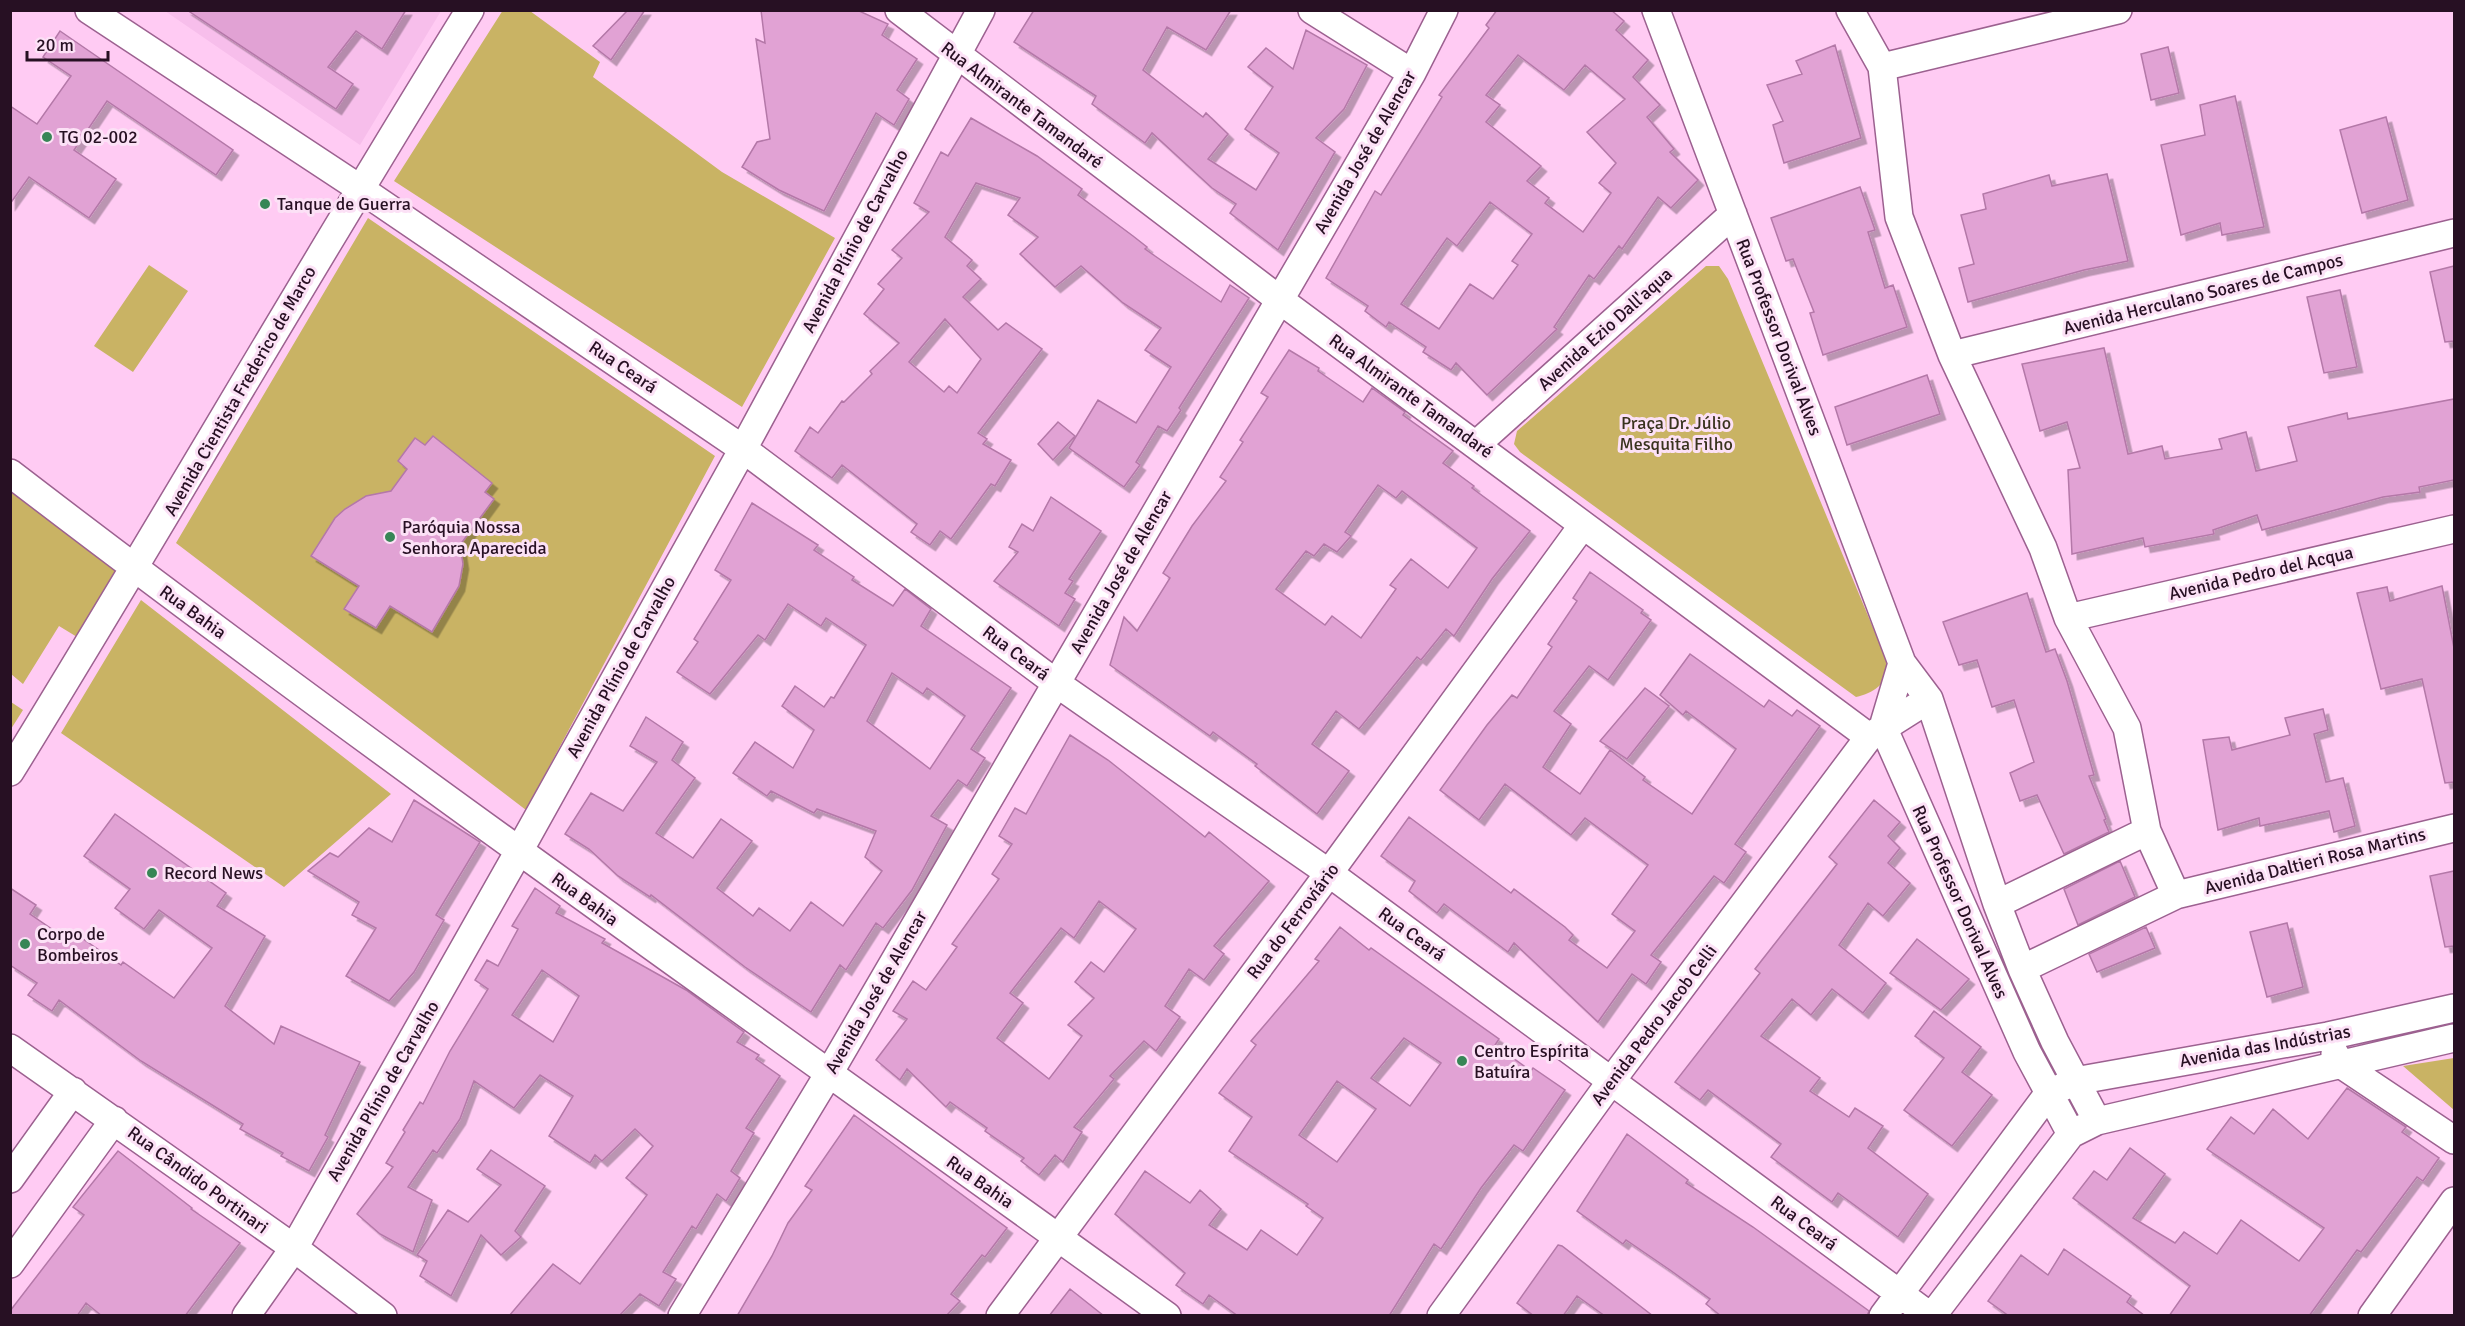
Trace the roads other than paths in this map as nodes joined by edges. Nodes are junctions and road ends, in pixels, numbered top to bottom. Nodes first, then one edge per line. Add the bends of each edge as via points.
1 (89, 10) edge
2 (470, 10) edge
3 (899, 10) edge
4 (981, 10) edge
5 (1312, 10) edge
6 (1444, 10) edge
7 (1656, 10) edge
8 (1850, 10) edge
9 (2118, 10) edge
10 (956, 55) junction
11 (1882, 67) junction
12 (1412, 73) junction
13 (359, 188) junction
14 (1732, 214) junction
15 (2454, 233) edge
16 (1280, 300) junction
17 (1952, 356) junction
18 (1477, 444) junction
19 (743, 449) junction
20 (10, 473) edge
21 (1583, 525) junction
22 (2454, 529) edge
23 (136, 569) junction
24 (2068, 618) junction
25 (1902, 663) junction
26 (1056, 683) junction
27 (1929, 699) junction
28 (1876, 732) junction
29 (10, 772) edge
30 (2454, 828) edge
31 (2147, 831) junction
32 (519, 851) junction
33 (1329, 873) junction
34 (2176, 895) junction
35 (1997, 904) junction
36 (2022, 969) junction
37 (2454, 1008) edge
38 (2328, 1036) junction
39 (2454, 1038) edge
40 (10, 1048) edge
41 (2339, 1063) junction
42 (828, 1075) junction
43 (1612, 1080) junction
44 (2075, 1081) junction
45 (73, 1091) junction
46 (2048, 1094) junction
47 (114, 1120) junction
48 (2097, 1121) junction
49 (2071, 1134) junction
50 (2454, 1140) edge
51 (10, 1179) edge
52 (2454, 1201) edge
53 (1058, 1237) junction
54 (294, 1248) junction
55 (10, 1264) edge
56 (1899, 1293) junction
57 (246, 1316) edge
58 (383, 1316) edge
59 (682, 1316) edge
60 (1000, 1316) edge
61 (1167, 1316) edge
62 (1441, 1316) edge
63 (1883, 1316) edge
64 (1931, 1316) edge
65 (2372, 1316) edge

1 - 13 street, Rua Ceará
2 - 13 street, Avenida Cientista Frederico de Marco
3 - 10 street, Rua Almirante Tamandaré
4 - 10 street, Avenida Plínio de Carvalho
5 - 12 street
6 - 12 street, Avenida José de Alencar
7 - 14 street, Rua Professor Dorival Alves
8 - 11 street
9 - 11 street
10 - 16 street, Rua Almirante Tamandaré
10 - 19 street, Avenida Plínio de Carvalho
11 - 17 street via 1899,218
12 - 16 street, Avenida José de Alencar
13 - 19 street, Rua Ceará
13 - 23 street, Avenida Cientista Frederico de Marco
14 - 18 street, Avenida Ezio Dall'aqua
14 - 25 street, Rua Professor Dorival Alves
15 - 17 street, Avenida Herculano Soares de Campos
16 - 18 street, Rua Almirante Tamandaré
16 - 26 street, Avenida José de Alencar
17 - 24 street via 2043,548
18 - 21 street, Rua Almirante Tamandaré
19 - 26 street, Rua Ceará
19 - 32 street, Avenida Plínio de Carvalho
20 - 23 street, Rua Bahia
21 - 28 street, Rua Almirante Tamandaré
21 - 33 street, Rua do Ferroviário
22 - 24 street, Avenida Pedro del Acqua
23 - 29 street, Avenida Cientista Frederico de Marco
23 - 32 street, Rua Bahia
24 - 31 street via 2127,728
25 - 27 street, Rua Professor Dorival Alves
25 - 28 street
26 - 33 street, Rua Ceará
26 - 42 street, Avenida José de Alencar
27 - 28 street
27 - 35 street, Rua Professor Dorival Alves
28 - 43 street, Avenida Pedro Jacob Celli
28 - 46 street, Rua Professor Dorival Alves
30 - 34 street, Avenida Daltieri Rosa Martins
31 - 34 street
31 - 35 street
32 - 42 street, Rua Bahia
32 - 54 street, Avenida Plínio de Carvalho
33 - 43 street, Rua Ceará
33 - 53 street, Rua do Ferroviário
34 - 36 street, Avenida Daltieri Rosa Martins
35 - 36 street, Rua Professor Dorival Alves
36 - 44 street, Rua Professor Dorival Alves
37 - 38 street, Avenida das Indústrias
38 - 41 street
38 - 44 street, Avenida das Indústrias
39 - 41 street, Avenida das Indústrias
40 - 45 street, Rua Cândido Portinari
41 - 48 street, Avenida das Indústrias
41 - 50 street
42 - 53 street, Rua Bahia
42 - 59 street, Avenida José de Alencar
43 - 56 street, Rua Ceará
43 - 62 street, Avenida Pedro Jacob Celli
44 - 46 street, Avenida das Indústrias
44 - 48 street, Rua Professor Dorival Alves
45 - 47 street, Rua Cândido Portinari
45 - 51 street
46 - 49 street, Rua Professor Dorival Alves
46 - 56 street
47 - 54 street, Rua Cândido Portinari
47 - 55 street
48 - 49 street, Avenida das Indústrias
49 - 64 street
52 - 65 street
53 - 60 street, Rua do Ferroviário
53 - 61 street, Rua Bahia
54 - 57 street, Avenida Plínio de Carvalho
54 - 58 street, Rua Cândido Portinari
56 - 63 street
56 - 64 street, Rua Ceará

